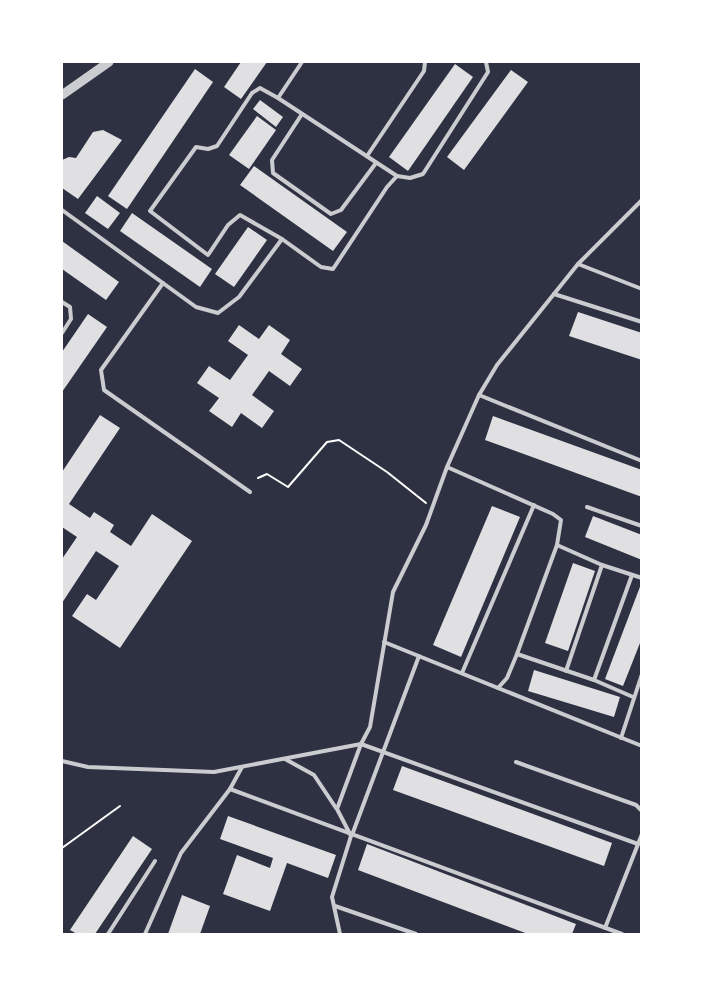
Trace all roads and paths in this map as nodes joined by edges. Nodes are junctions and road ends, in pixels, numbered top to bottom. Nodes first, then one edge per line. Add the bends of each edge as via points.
1 (109, 62) edge
2 (302, 62) edge
3 (425, 62) edge
4 (486, 62) edge
5 (62, 95) edge
6 (278, 98) junction
7 (302, 114) junction
8 (367, 156) junction
9 (376, 163) junction
10 (397, 176) junction
11 (642, 200) edge
12 (62, 210) edge
13 (282, 239) junction
14 (578, 264) junction
15 (163, 283) junction
16 (642, 289) edge
17 (554, 294) junction
18 (62, 302) edge
19 (642, 322) edge
20 (62, 333) edge
21 (479, 395) junction
22 (642, 460) edge
23 (447, 467) junction
24 (258, 478) dead end
25 (250, 492) dead end
26 (426, 503) dead end
27 (534, 506) junction
28 (587, 507) dead end
29 (642, 526) edge
30 (557, 544) junction
31 (602, 565) junction
32 (632, 575) junction
33 (642, 578) edge
34 (384, 642) junction
35 (517, 654) junction
36 (419, 656) junction
37 (566, 671) junction
38 (462, 673) junction
39 (642, 674) edge
40 (594, 680) junction
41 (498, 688) junction
42 (633, 698) junction
43 (621, 738) junction
44 (361, 744) junction
45 (642, 746) edge
46 (382, 752) junction
47 (285, 759) junction
48 (62, 761) edge
49 (516, 762) dead end
50 (243, 766) junction
51 (230, 789) junction
52 (120, 806) dead end
53 (337, 809) junction
54 (642, 811) edge
55 (642, 834) edge
56 (351, 836) junction
57 (638, 844) junction
58 (62, 848) edge
59 (156, 861) dead end
60 (334, 906) junction
61 (605, 928) junction
62 (108, 934) edge
63 (145, 934) edge
64 (340, 934) edge
65 (416, 934) edge
66 (622, 934) edge

1 - 5 street
2 - 6 lane
3 - 8 lane via 424,70
4 - 10 lane via 488,72 423,174
6 - 7 lane
6 - 13 lane via 260,88 252,93 217,146 196,147 150,211 208,255 228,225 240,215
7 - 8 lane
7 - 9 lane via 272,160 273,173 331,214 341,210
8 - 9 lane
9 - 10 lane
10 - 13 lane via 333,269 321,267
11 - 14 lane
12 - 15 lane
13 - 15 lane via 239,297 218,313 196,306
14 - 16 lane
14 - 17 lane
15 - 25 lane via 101,370 104,390
17 - 19 lane
17 - 21 lane via 496,364
18 - 20 lane via 70,307 71,319
21 - 22 lane
21 - 23 lane
23 - 27 lane
23 - 34 lane via 426,525 393,592
24 - 26 path via 267,474 288,487 327,442 339,440
27 - 30 lane via 561,520
27 - 38 lane
28 - 29 lane
30 - 31 lane
30 - 35 lane
31 - 32 lane
31 - 37 lane
32 - 33 lane
32 - 40 lane
34 - 36 lane
34 - 44 lane via 370,727
35 - 37 lane
35 - 41 lane
36 - 38 lane
36 - 46 lane
37 - 40 lane
38 - 41 lane
39 - 42 lane
40 - 42 lane
41 - 43 lane
42 - 43 lane
43 - 45 lane
44 - 46 lane
44 - 47 lane
44 - 53 lane
46 - 56 lane
46 - 57 lane
47 - 50 lane
47 - 53 lane via 314,775
48 - 50 lane via 88,767 214,772
49 - 54 lane via 636,805
50 - 51 lane
51 - 56 lane
51 - 63 lane via 181,853
52 - 58 path
53 - 56 lane
55 - 57 lane
56 - 60 lane via 332,897
56 - 61 lane
57 - 61 lane
59 - 62 lane
60 - 64 lane
60 - 65 lane
61 - 66 lane

